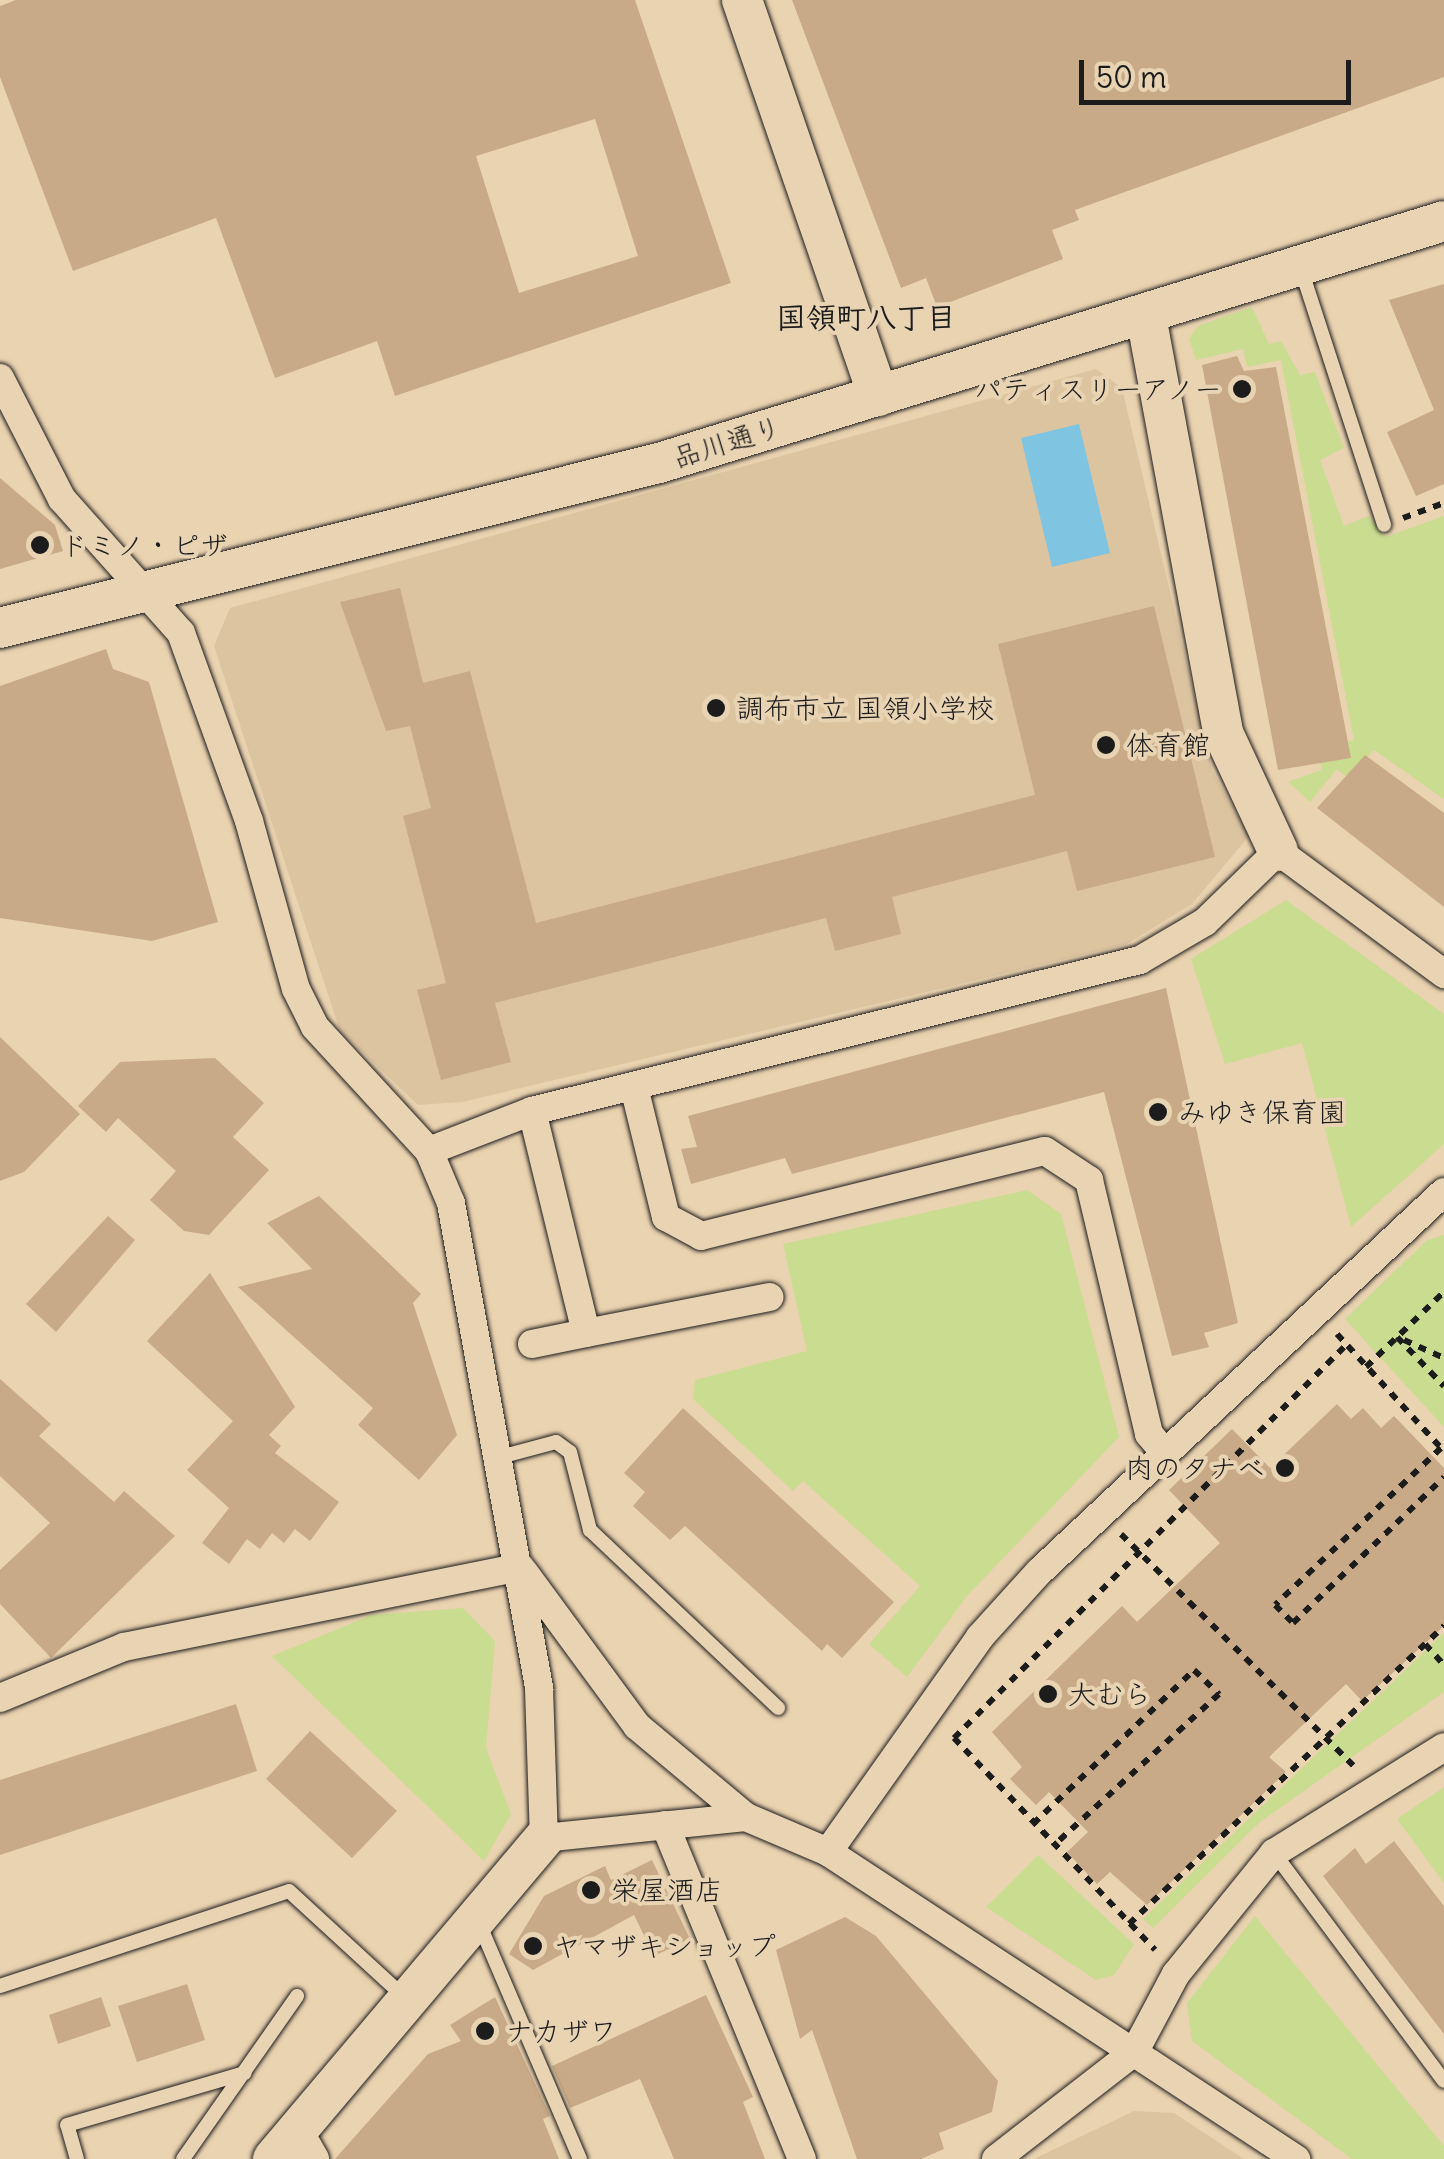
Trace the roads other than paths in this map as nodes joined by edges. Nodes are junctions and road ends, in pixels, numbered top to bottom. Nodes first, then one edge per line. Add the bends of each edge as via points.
1 (742, 0) edge
2 (1444, 221) edge
3 (1300, 266) junction
4 (1146, 316) junction
5 (0, 378) edge
6 (878, 396) junction
7 (1384, 525) road end
8 (142, 586) junction
9 (0, 628) edge
10 (1278, 851) junction
11 (1444, 974) edge
12 (634, 1087) junction
13 (532, 1112) junction
14 (429, 1151) junction
15 (1444, 1192) edge
16 (768, 1298) dead end
17 (586, 1332) junction
18 (532, 1344) dead end
19 (1164, 1452) junction
20 (500, 1457) junction
21 (520, 1567) junction
22 (595, 1676) junction
23 (539, 1688) junction
24 (0, 1698) edge
25 (778, 1708) dead end
26 (1444, 1747) edge
27 (696, 1772) junction
28 (746, 1817) junction
29 (672, 1824) junction
30 (544, 1838) junction
31 (828, 1852) junction
32 (1274, 1853) junction
33 (476, 1917) junction
34 (0, 1986) edge
35 (297, 1996) dead end
36 (408, 2000) junction
37 (1135, 2051) junction
38 (245, 2073) junction
39 (1444, 2081) edge
40 (296, 2149) edge
41 (77, 2159) edge
42 (183, 2159) edge
43 (580, 2159) edge
44 (802, 2159) edge
45 (996, 2159) edge
46 (1296, 2159) edge

1 - 6 street
2 - 3 street, 品川通り
3 - 4 street, 品川通り
3 - 7 lane
4 - 6 street, 品川通り
4 - 10 street via 1224,735
5 - 8 street via 62,499
6 - 8 street, 品川通り via 659,462
8 - 9 street, 品川通り
8 - 14 street via 181,633 315,1027
10 - 11 street
10 - 12 street via 1204,922 1140,960
12 - 13 street
12 - 19 street via 666,1218 701,1236 1045,1151 1089,1180 1149,1434
13 - 14 street
13 - 17 street
14 - 20 street via 472,1280
15 - 19 street
16 - 17 street
17 - 18 street
19 - 31 street via 980,1638
20 - 21 street
20 - 25 lane via 556,1442 570,1452 590,1530
21 - 22 street
21 - 23 street
21 - 24 street via 124,1647
22 - 23 street via 568,1670
22 - 27 street
23 - 30 street
26 - 32 street
27 - 28 street
27 - 29 street
28 - 29 street
28 - 31 street
29 - 30 street
29 - 44 street
30 - 33 street
31 - 37 street
32 - 37 street via 1187,1959
32 - 39 lane
33 - 36 street
33 - 43 lane
34 - 36 lane via 289,1892
35 - 38 lane
36 - 40 street
37 - 45 street
37 - 46 street
38 - 41 lane via 67,2125
38 - 42 lane

